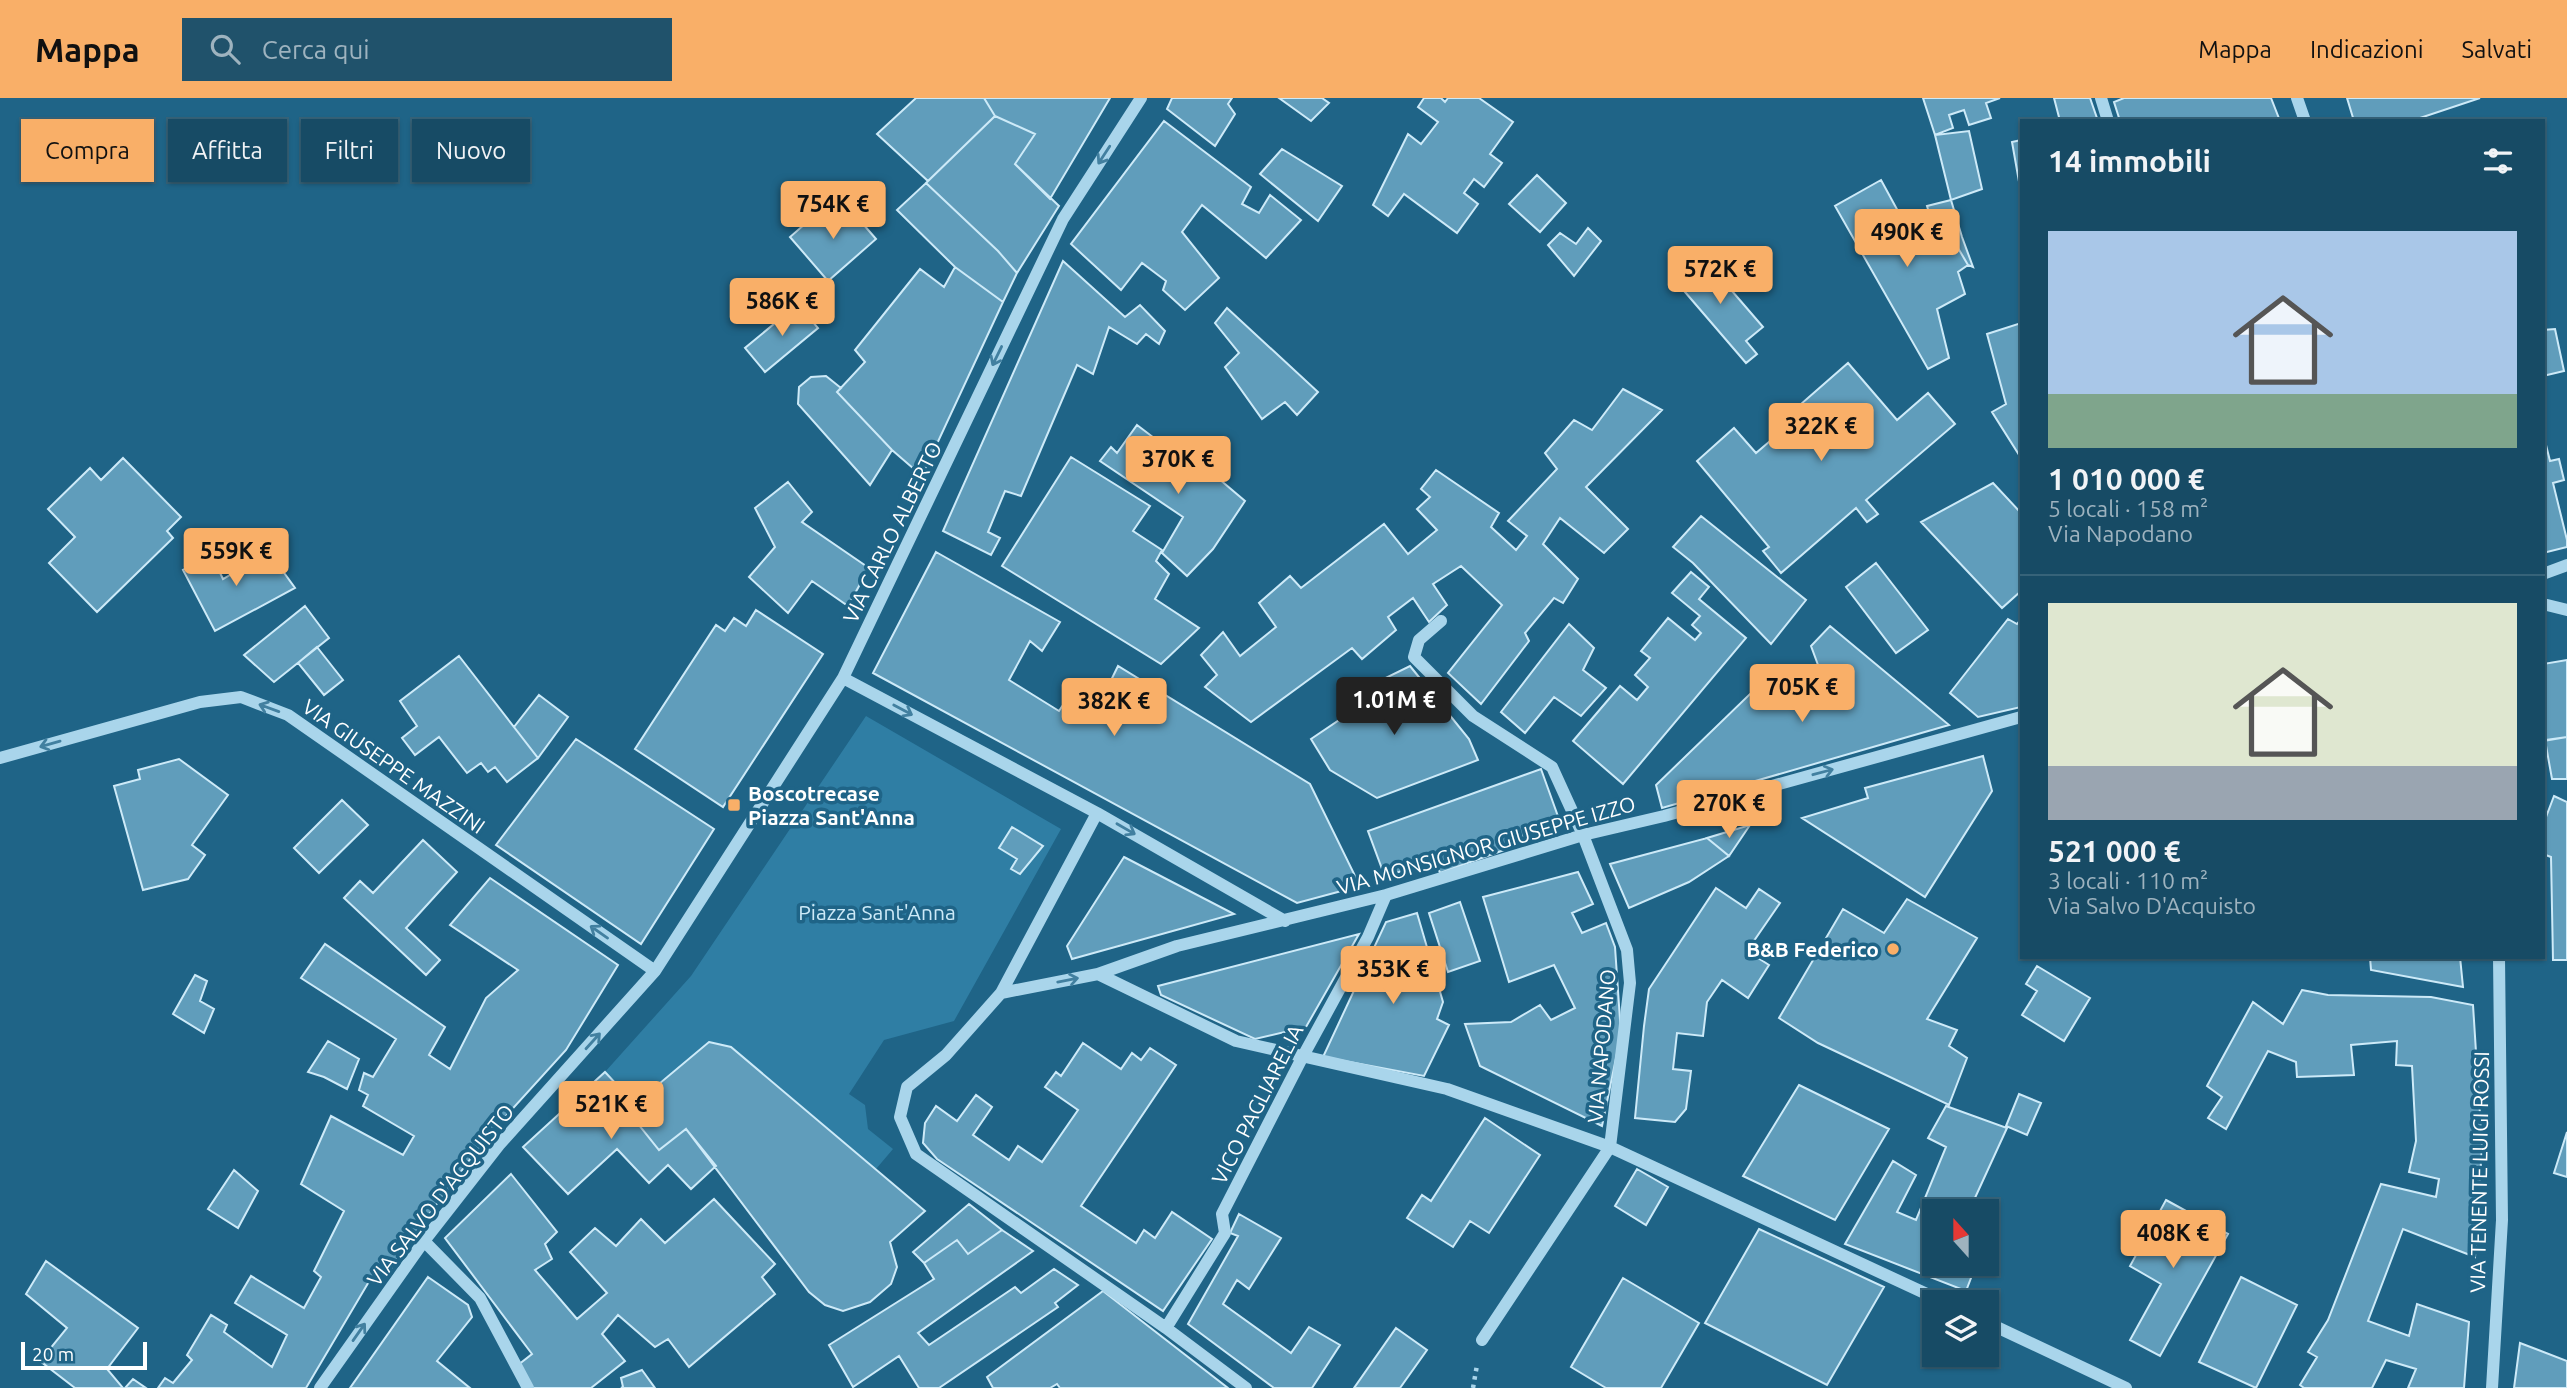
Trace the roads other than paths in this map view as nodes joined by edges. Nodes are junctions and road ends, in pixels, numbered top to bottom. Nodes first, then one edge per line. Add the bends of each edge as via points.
1 (1141, 98) edge
2 (2101, 98) edge
3 (2297, 98) edge
4 (2107, 119) edge
5 (2304, 119) edge
6 (2567, 565) edge
7 (2545, 573) edge
8 (2545, 604) edge
9 (2567, 610) edge
10 (1441, 621) dead end
11 (843, 678) junction
12 (2020, 717) edge
13 (0, 758) edge
14 (1097, 813) junction
15 (1583, 835) junction
16 (1386, 895) junction
17 (1285, 921) junction
18 (2499, 959) edge
19 (655, 971) junction
20 (1098, 974) junction
21 (1000, 993) junction
22 (1302, 1058) junction
23 (1610, 1147) junction
24 (424, 1241) junction
25 (1922, 1292) edge
26 (1166, 1328) junction
27 (1999, 1328) edge
28 (1482, 1340) dead end
29 (320, 1388) edge
30 (528, 1388) edge
31 (1246, 1388) edge
32 (2126, 1388) edge
33 (2492, 1388) edge

1 -> 11 street, VIA CARLO ALBERTO via 1063,219
2 - 4 street
3 - 5 street
6 - 7 street
8 - 9 street
10 - 15 street, VIA NAPODANO via 1419,640 1414,657 1473,716 1552,767
11 -> 14 street
11 - 19 street, VIA CARLO ALBERTO
15 -> 12 street, VIA MONSIGNOR GIUSEPPE IZZO
19 -> 13 street, VIA GIUSEPPE MAZZINI via 288,715 241,698 200,702
14 -> 17 street
14 - 21 street
15 - 16 street, VIA MONSIGNOR GIUSEPPE IZZO
15 - 23 street, VIA NAPODANO via 1627,950 1630,983
16 - 17 street, VIA MONSIGNOR GIUSEPPE IZZO
16 - 22 street, VICO PAGLIARELIA
17 - 20 street, VIA MONSIGNOR GIUSEPPE IZZO via 1177,946
18 - 33 street, VIA TENENTE LUIGI ROSSI via 2502,1220
24 -> 19 street, VIA SALVO D'ACQUISTO via 499,1145
21 -> 20 street, VIA MONSIGNOR GIUSEPPE IZZO
20 - 22 street, VIA NAPODANO via 1236,1041
21 - 26 street via 946,1055 907,1087 900,1117 916,1154
22 - 23 street, VIA NAPODANO via 1447,1089
22 - 26 street, VICO PAGLIARELIA via 1222,1214 1225,1233
23 - 25 street, VIA NAPODANO
23 - 28 street, VIA NAPODANO
29 -> 24 street, VIA SALVO D'ACQUISTO
24 - 30 street via 480,1298
26 - 31 street
27 - 32 street

